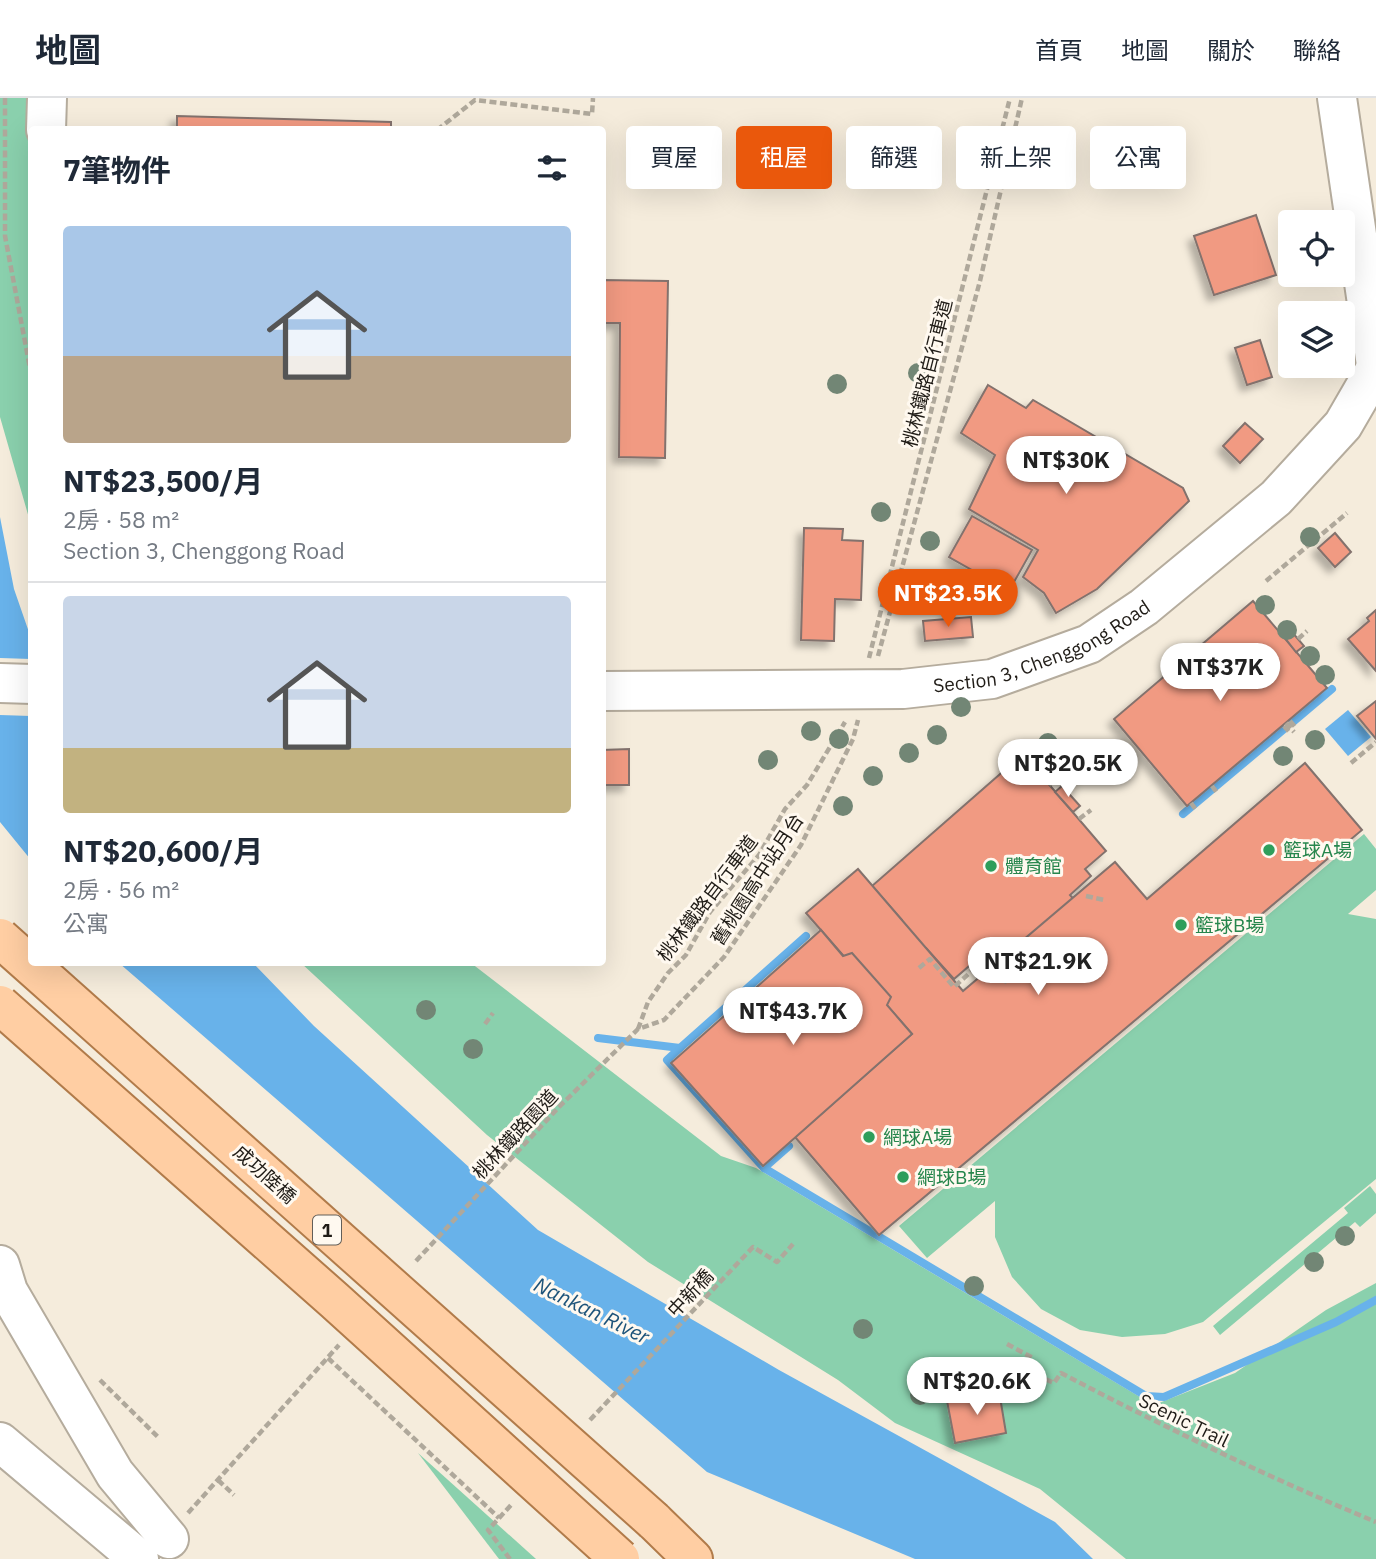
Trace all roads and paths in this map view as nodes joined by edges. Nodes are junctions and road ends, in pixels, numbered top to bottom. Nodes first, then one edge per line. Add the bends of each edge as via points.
1 (5, 98) edge
2 (47, 98) edge
3 (593, 98) edge
4 (1010, 98) edge
5 (1022, 98) edge
6 (1337, 98) edge
7 (46, 126) edge
8 (442, 126) edge
9 (28, 358) edge
10 (1376, 366) edge
11 (1347, 513) dead end
12 (1266, 581) dead end
13 (1307, 631) dead end
14 (1298, 639) dead end
15 (870, 655) dead end
16 (877, 661) dead end
17 (0, 683) edge
18 (28, 684) edge
19 (606, 691) edge
20 (848, 716) dead end
21 (859, 716) dead end
22 (1287, 723) dead end
23 (1293, 731) dead end
24 (1376, 742) edge
25 (1351, 763) dead end
26 (1061, 774) dead end
27 (1049, 785) dead end
28 (1091, 810) dead end
29 (1079, 819) dead end
30 (1086, 896) dead end
31 (1104, 900) dead end
32 (0, 938) edge
33 (28, 963) edge
34 (31, 966) edge
35 (919, 968) dead end
36 (975, 968) dead end
37 (1000, 968) dead end
38 (1007, 983) dead end
39 (0, 1005) edge
40 (493, 1013) dead end
41 (485, 1024) dead end
42 (638, 1029) junction
43 (793, 1244) dead end
44 (416, 1261) dead end
45 (0, 1265) edge
46 (1007, 1344) dead end
47 (340, 1345) dead end
48 (328, 1359) junction
49 (96, 1376) dead end
50 (585, 1426) dead end
51 (159, 1438) dead end
52 (0, 1442) edge
53 (218, 1480) junction
54 (234, 1495) dead end
55 (519, 1496) dead end
56 (193, 1507) dead end
57 (499, 1518) junction
58 (1376, 1522) edge
59 (150, 1545) edge
60 (510, 1559) edge
61 (620, 1559) edge
62 (692, 1559) edge

1 - 9 path via 5,236
2 - 7 street
3 - 8 path via 592,114 475,100
4 - 15 path, 桃林鐵路自行車道
5 - 16 path via 980,281
6 - 10 street, Section 3, Chenggong Road
10 - 19 street, Section 3, Chenggong Road via 1343,425 1276,498 1144,607 1089,644 992,679 903,689
11 - 12 path
13 - 14 path
17 - 18 street
20 - 42 path, 桃林鐵路自行車道 via 759,855 710,912 686,955 668,973
21 - 42 path, 舊桃園高中站月台 via 853,739 801,845 724,957 664,1020
22 - 23 path
24 - 25 path
26 - 27 path
28 - 29 path
30 - 31 path
32 - 33 main road, 成功陸橋 / 1, bridge
34 - 62 main road, 成功陸橋 / 1, bridge
35 - 36 path via 930,959 954,987
37 - 38 path
39 - 61 main road, 1, bridge
40 - 41 path
42 - 44 path, 桃林鐵路園道
43 - 50 path, 中新橋 via 777,1262 753,1247
45 - 59 street via 8,1291 115,1474
46 - 58 path, Scenic Trail via 1033,1358 1028,1371 1054,1383 1061,1373 1147,1419
47 - 48 path
48 - 53 path
48 - 57 path
49 - 51 path
52 - 59 street
53 - 54 path
53 - 56 path
55 - 57 path
57 - 60 path via 488,1530

